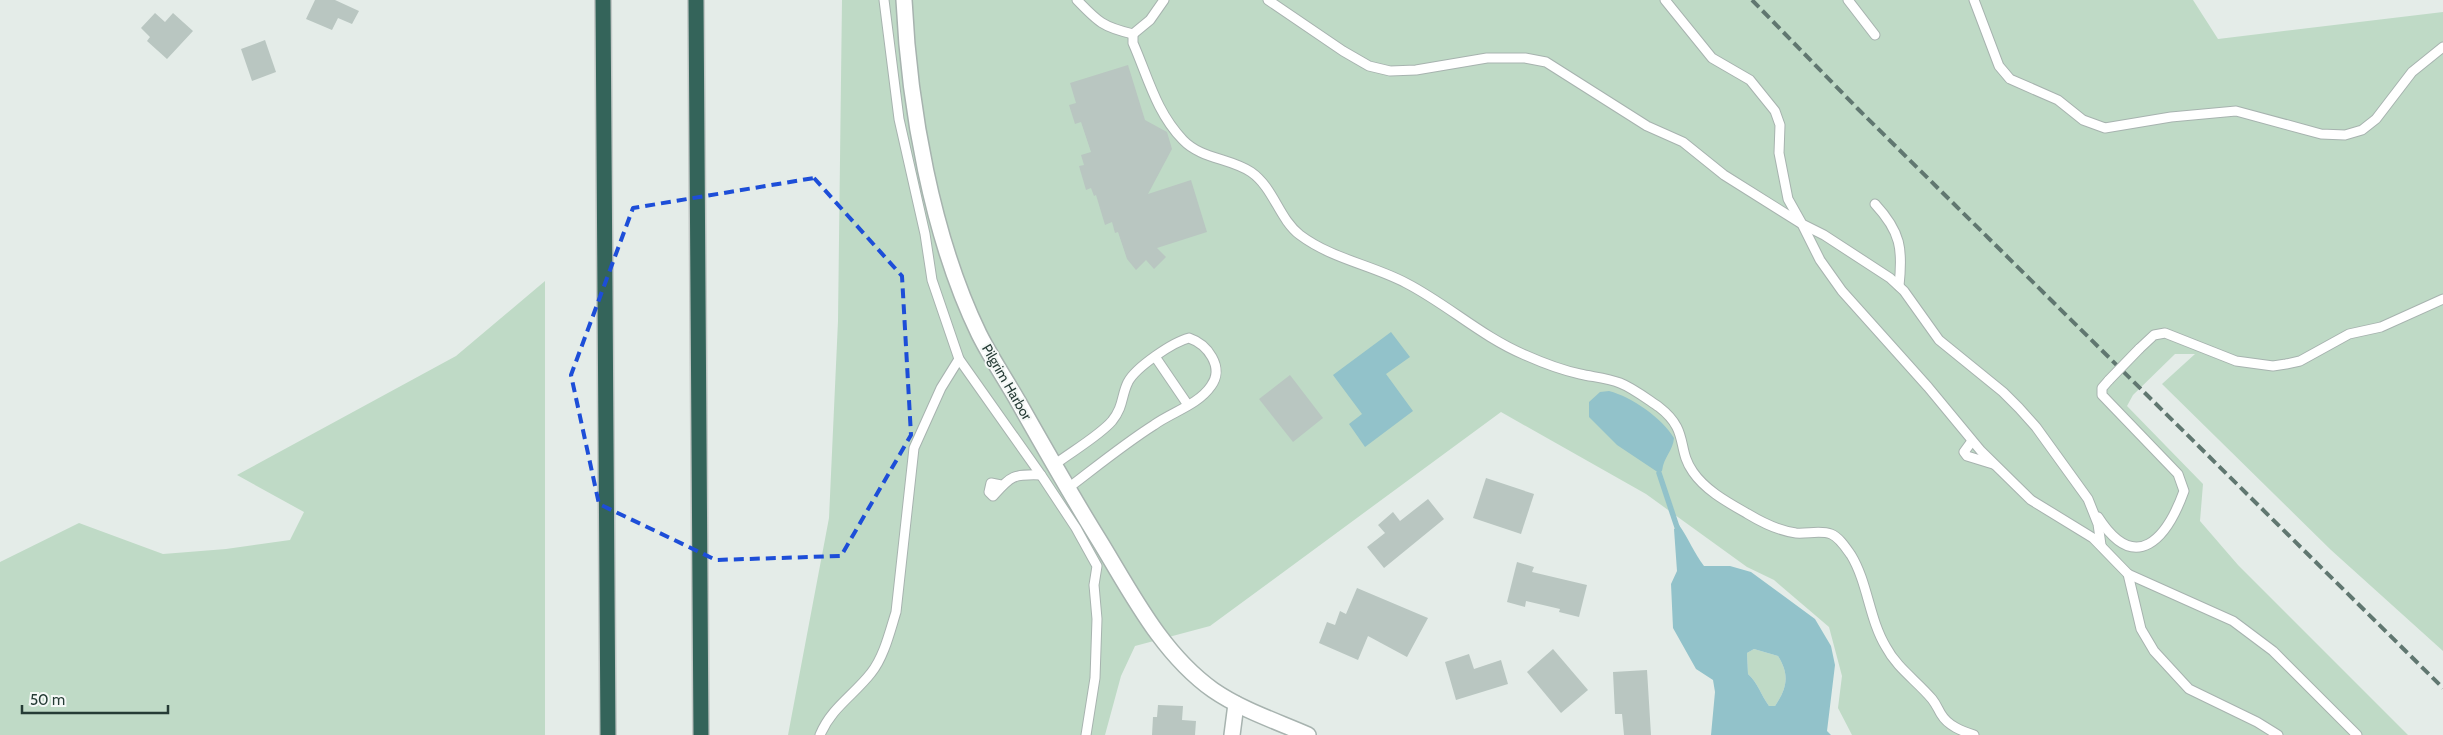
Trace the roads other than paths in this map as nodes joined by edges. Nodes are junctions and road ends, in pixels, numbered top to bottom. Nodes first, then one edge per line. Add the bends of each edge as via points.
1 (603, 0) edge
2 (696, 0) edge
3 (884, 0) edge
4 (904, 0) edge
5 (1077, 0) edge
6 (1164, 0) edge
7 (1268, 0) edge
8 (1666, 0) edge
9 (1848, 0) edge
10 (1974, 0) edge
11 (1133, 34) junction
12 (1875, 35) dead end
13 (2443, 47) edge
14 (1875, 204) dead end
15 (1802, 224) junction
16 (1899, 286) junction
17 (2436, 301) edge
18 (1156, 358) junction
19 (959, 359) junction
20 (1188, 406) junction
21 (1972, 441) junction
22 (1994, 464) junction
23 (1054, 465) junction
24 (1041, 475) junction
25 (1001, 485) dead end
26 (1067, 489) junction
27 (2092, 508) junction
28 (2101, 546) junction
29 (2128, 574) junction
30 (1236, 704) junction
31 (608, 735) edge
32 (701, 735) edge
33 (820, 735) edge
34 (1086, 735) edge
35 (1232, 735) edge
36 (1308, 735) edge
37 (1974, 735) edge
38 (2278, 735) edge
39 (2357, 735) edge

1 - 31 highway
2 - 32 highway
3 - 19 lane via 899,119 932,280
4 - 23 street, Pilgrim Harbor via 909,69 935,207 946,245 979,334
5 - 11 lane via 1110,29
6 - 11 lane via 1150,20
7 - 15 lane via 1343,51 1369,66 1390,71 1487,58 1525,58 1546,62 1647,126 1683,142 1724,175
8 - 15 lane via 1712,58 1750,80 1775,112 1780,125 1779,153 1788,199
9 - 12 lane
10 - 13 lane via 1999,66 2010,78 2058,100 2083,120 2105,128 2236,111 2321,134 2345,135 2362,130 2376,119 2412,72
11 - 37 lane via 1133,43 1153,95 1163,116 1181,138 1196,151 1252,173 1268,190 1290,227 1298,234 1329,252 1408,284 1525,356 1562,370 1619,382 1675,421 1691,470 1703,484 1774,528 1795,533 1830,533 1838,539 1851,555 1886,647 1900,667 1932,698 1946,721
14 - 16 lane via 1895,229 1900,242
15 - 16 lane via 1880,270
15 - 21 lane via 1820,260 1842,291
16 - 27 lane via 1939,340 2003,392 2036,427 2072,474
17 - 27 lane, bridge via 2381,327 2348,334 2300,361 2272,366 2236,361 2165,333 2150,338 2105,384 2102,395 2178,474 2184,491 2170,524 2156,540 2141,546 2127,545 2117,539
18 - 20 lane
18 - 20 lane via 1178,341 1189,338 1205,346 1213,359 1214,381 1204,395
18 - 23 lane via 1136,372 1128,383 1121,408 1110,422
19 - 24 lane
19 - 33 lane via 941,388 914,448 896,612 888,637 872,671 834,710
20 - 26 lane via 1149,428
21 - 22 lane
21 - 22 lane via 1964,452 1967,456
22 - 28 lane via 2031,500 2089,535
23 - 26 street, Pilgrim Harbor
24 - 25 lane via 1017,476
24 - 34 lane via 1076,528 1096,566 1095,678
26 - 30 street, Pilgrim Harbor via 1150,623 1178,657 1212,689
27 - 28 lane
28 - 29 lane
29 - 38 lane via 2141,629 2154,651 2189,689
29 - 39 lane via 2233,621 2273,651
30 - 35 street
30 - 36 street, Pilgrim Harbor

